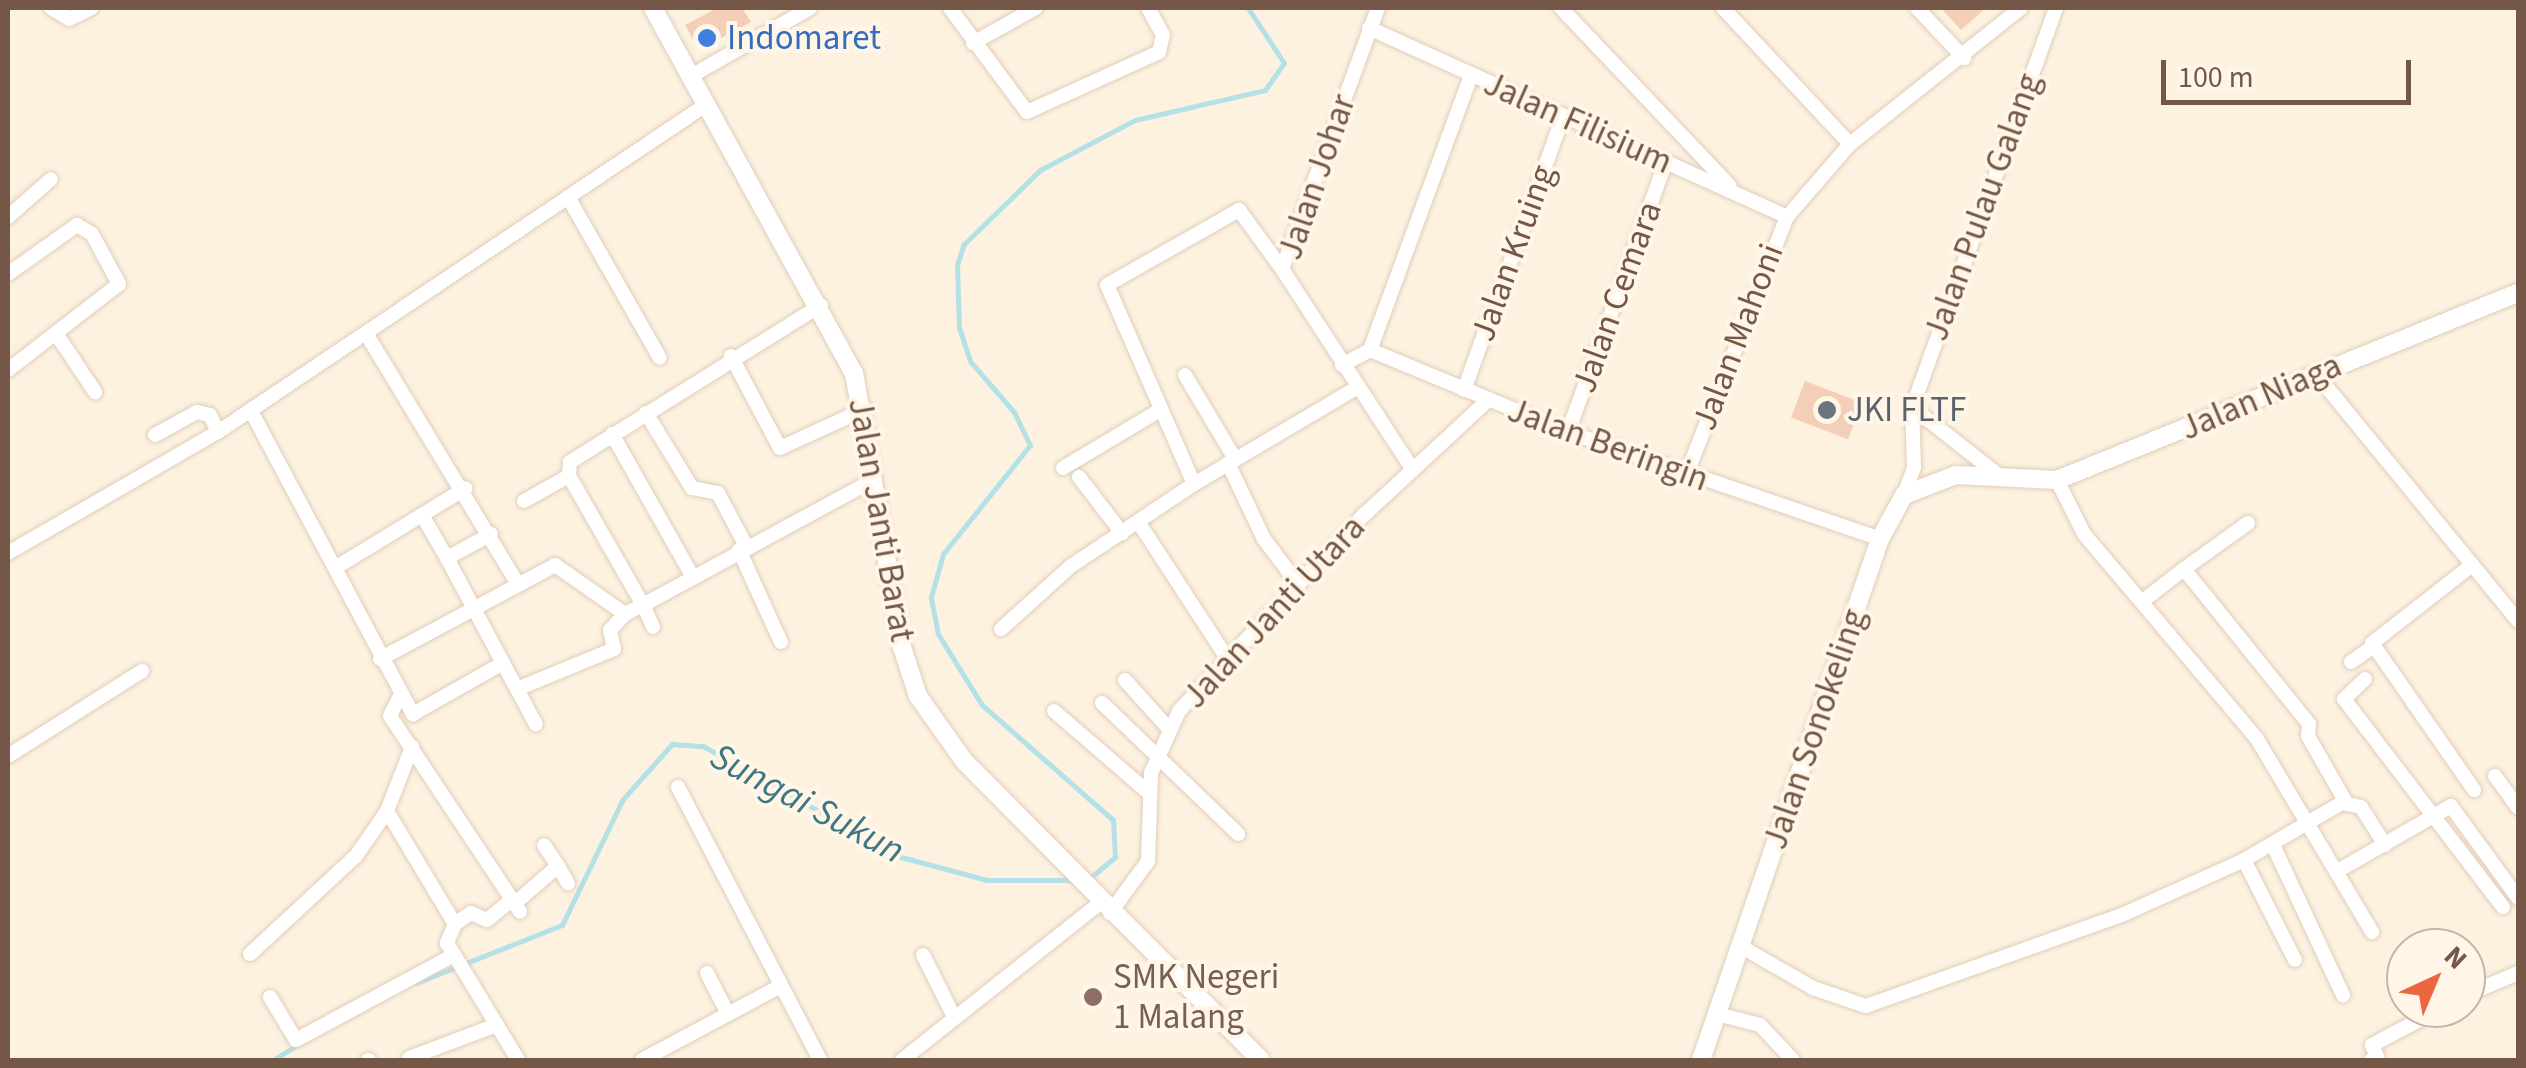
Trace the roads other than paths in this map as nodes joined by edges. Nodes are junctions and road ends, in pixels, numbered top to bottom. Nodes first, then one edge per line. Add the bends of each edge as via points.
1 (92, 8) edge
2 (652, 8) edge
3 (810, 8) edge
4 (950, 8) edge
5 (1036, 8) edge
6 (1148, 8) edge
7 (1378, 8) edge
8 (1561, 8) edge
9 (1723, 8) edge
10 (1917, 8) edge
11 (2020, 8) edge
12 (2056, 8) edge
13 (52, 9) edge
14 (1369, 28) junction
15 (973, 43) junction
16 (1964, 58) junction
17 (691, 76) junction
18 (1470, 76) junction
19 (707, 104) junction
20 (1563, 116) junction
21 (1850, 144) junction
22 (1666, 161) junction
23 (51, 179) dead end
24 (1737, 194) junction
25 (568, 197) junction
26 (8, 217) edge
27 (1787, 217) junction
28 (1282, 269) junction
29 (8, 274) edge
30 (2518, 294) edge
31 (821, 305) junction
32 (367, 334) junction
33 (57, 335) junction
34 (1370, 350) junction
35 (732, 356) junction
36 (660, 358) dead end
37 (1342, 364) junction
38 (8, 370) edge
39 (2316, 374) junction
40 (1185, 375) dead end
41 (1358, 387) junction
42 (1464, 390) junction
43 (95, 392) dead end
44 (1487, 402) junction
45 (1912, 408) junction
46 (865, 409) junction
47 (1160, 410) junction
48 (251, 411) junction
49 (646, 413) junction
50 (218, 432) junction
51 (1568, 432) junction
52 (612, 434) junction
53 (155, 435) dead end
54 (1231, 462) junction
55 (1063, 468) dead end
56 (1412, 470) junction
57 (1687, 473) junction
58 (569, 476) junction
59 (2000, 476) junction
60 (1079, 477) dead end
61 (874, 479) junction
62 (2057, 480) junction
63 (1194, 484) junction
64 (466, 488) junction
65 (1904, 496) junction
66 (524, 501) dead end
67 (422, 515) junction
68 (1139, 523) junction
69 (2248, 524) dead end
70 (1122, 533) junction
71 (491, 534) junction
72 (1880, 539) junction
73 (742, 548) junction
74 (8, 553) edge
75 (447, 558) junction
76 (2472, 566) junction
77 (335, 568) junction
78 (2184, 568) junction
79 (692, 577) junction
80 (518, 584) junction
81 (1298, 584) junction
82 (2144, 600) junction
83 (644, 604) junction
84 (474, 608) junction
85 (625, 614) junction
86 (2518, 620) edge
87 (653, 627) dead end
88 (1002, 629) dead end
89 (781, 642) dead end
90 (2374, 646) junction
91 (1225, 655) junction
92 (380, 658) junction
93 (503, 662) junction
94 (2351, 662) dead end
95 (142, 670) dead end
96 (1124, 680) dead end
97 (2365, 680) dead end
98 (517, 689) junction
99 (399, 698) junction
100 (1102, 703) dead end
101 (1054, 711) dead end
102 (536, 724) dead end
103 (1169, 729) junction
104 (412, 746) junction
105 (8, 756) edge
106 (1158, 757) junction
107 (2495, 776) dead end
108 (678, 787) dead end
109 (2474, 790) dead end
110 (1148, 792) junction
111 (2346, 801) junction
112 (2518, 808) edge
113 (387, 811) junction
114 (2435, 815) junction
115 (2310, 823) junction
116 (1238, 834) dead end
117 (544, 845) dead end
118 (2274, 845) junction
119 (2385, 845) junction
120 (2244, 860) junction
121 (558, 866) junction
122 (2341, 869) junction
123 (568, 883) dead end
124 (2518, 898) edge
125 (1101, 904) junction
126 (515, 905) junction
127 (2503, 907) dead end
128 (455, 924) junction
129 (2372, 932) dead end
130 (1740, 946) junction
131 (250, 954) dead end
132 (923, 955) dead end
133 (455, 956) junction
134 (2295, 960) dead end
135 (707, 973) dead end
136 (2518, 973) edge
137 (778, 987) junction
138 (2486, 987) edge
139 (2343, 995) dead end
140 (270, 997) dead end
141 (728, 1014) junction
142 (1716, 1014) junction
143 (954, 1017) junction
144 (497, 1024) junction
145 (2404, 1028) edge
146 (409, 1058) dead end
147 (518, 1060) edge
148 (642, 1060) edge
149 (820, 1060) edge
150 (902, 1060) edge
151 (1261, 1060) edge
152 (1701, 1060) edge
153 (1793, 1060) edge
154 (2371, 1060) edge

1 - 13 street via 68,19
2 - 17 street, Jalan Janti Barat
3 - 17 street
4 - 15 street
5 - 15 street
6 - 15 street via 1163,35 1159,52 1035,112 1021,111
7 - 14 street, Jalan Johar
8 - 24 street
9 - 21 street
10 - 16 street
11 - 16 street, Jalan Mahoni
12 - 45 street, Jalan Pulau Galang
14 - 18 street, Jalan Filisium
14 - 28 street, Jalan Johar
16 - 21 street, Jalan Mahoni
17 - 19 street, Jalan Janti Barat
18 - 20 street, Jalan Filisium
18 - 34 street
19 - 25 street
19 - 31 street, Jalan Janti Barat
20 - 22 street, Jalan Filisium
20 - 42 street, Jalan Kruing
21 - 27 street, Jalan Mahoni
22 - 24 street, Jalan Filisium
22 - 51 street, Jalan Cemara
23 - 26 street
24 - 27 street, Jalan Filisium
25 - 32 street
25 - 36 street
27 - 57 street, Jalan Mahoni
28 - 37 street, Jalan Johar
28 - 47 street via 1239,210 1107,285
29 - 33 street via 62,230 86,226 120,284
30 - 39 street, Jalan Niaga
31 - 35 street
31 - 46 street, Jalan Janti Barat
32 - 48 street
32 - 64 street
33 - 38 street
33 - 43 street
34 - 37 street
34 - 42 street, Jalan Beringin
35 - 46 street via 780,448
35 - 49 street
37 - 41 street, Jalan Johar
39 - 62 street, Jalan Niaga
39 - 76 street
40 - 54 street
41 - 54 street
41 - 56 street, Jalan Johar
42 - 44 street, Jalan Beringin
44 - 51 street, Jalan Beringin
44 - 56 street, Jalan Janti Utara
45 - 59 street
45 - 65 street, Jalan Pulau Galang via 1914,467
46 - 61 street, Jalan Janti Barat
47 - 55 street
47 - 63 street
48 - 50 street
48 - 77 street
49 - 52 street
49 - 73 street via 692,488 718,493
50 - 53 street via 210,415 196,412
50 - 74 street
51 - 57 street, Jalan Beringin
52 - 58 street via 570,462
52 - 79 street
54 - 63 street
54 - 81 street via 1264,539
56 - 81 street, Jalan Janti Utara
57 - 72 street, Jalan Beringin
58 - 66 street
58 - 83 street
59 - 62 street, Jalan Niaga
59 - 65 street via 1944,477
60 - 70 street
61 - 73 street
61 - 125 street, Jalan Janti Barat via 898,630 918,696 964,761
62 - 82 street via 2084,534
63 - 68 street
64 - 67 street
64 - 71 street
65 - 72 street, Jalan Sonokeling
67 - 75 street
67 - 77 street
68 - 70 street
68 - 91 street
69 - 78 street
70 - 88 street
71 - 75 street
71 - 80 street
72 - 130 street, Jalan Sonokeling
73 - 79 street
73 - 89 street
75 - 84 street
76 - 86 street
76 - 90 street
77 - 92 street
78 - 82 street
78 - 111 street via 2309,724 2308,736
79 - 83 street
80 - 84 street
80 - 85 street via 554,565
81 - 91 street, Jalan Janti Utara
82 - 115 street via 2226,696
83 - 85 street
83 - 87 street
84 - 92 street
84 - 93 street
85 - 98 street via 610,630 614,649
90 - 94 street
90 - 109 street
91 - 103 street, Jalan Janti Utara
92 - 99 street
93 - 98 street
93 - 99 street via 428,712 413,714
95 - 105 street
96 - 103 street
97 - 114 street via 2344,699 2412,796
98 - 102 street
99 - 104 street via 390,716
100 - 106 street
101 - 110 street
103 - 106 street, Jalan Janti Utara
104 - 113 street
104 - 126 street
106 - 110 street, Jalan Janti Utara
106 - 116 street
107 - 112 street
108 - 137 street via 744,902
110 - 125 street, Jalan Janti Utara via 1148,861
111 - 115 street
111 - 119 street via 2362,807
113 - 128 street
113 - 131 street via 343,869
114 - 119 street
114 - 124 street via 2451,806
114 - 127 street
115 - 118 street
115 - 122 street
117 - 121 street
118 - 120 street
118 - 139 street
119 - 122 street
120 - 130 street via 2124,914 1866,1006 1813,988
120 - 134 street
121 - 123 street
121 - 126 street
122 - 129 street
125 - 143 street, Jalan Janti Utara
125 - 151 street, Jalan Janti Barat
126 - 128 street via 485,921 470,913
128 - 133 street via 446,936
130 - 142 street, Jalan Sonokeling
132 - 143 street
133 - 140 street via 296,1040
133 - 144 street
135 - 141 street
136 - 138 street
137 - 141 street
137 - 149 street
141 - 148 street
142 - 152 street, Jalan Sonokeling
142 - 153 street via 1760,1025
143 - 150 street, Jalan Janti Utara
144 - 146 street
144 - 147 street
145 - 154 street via 2372,1045

